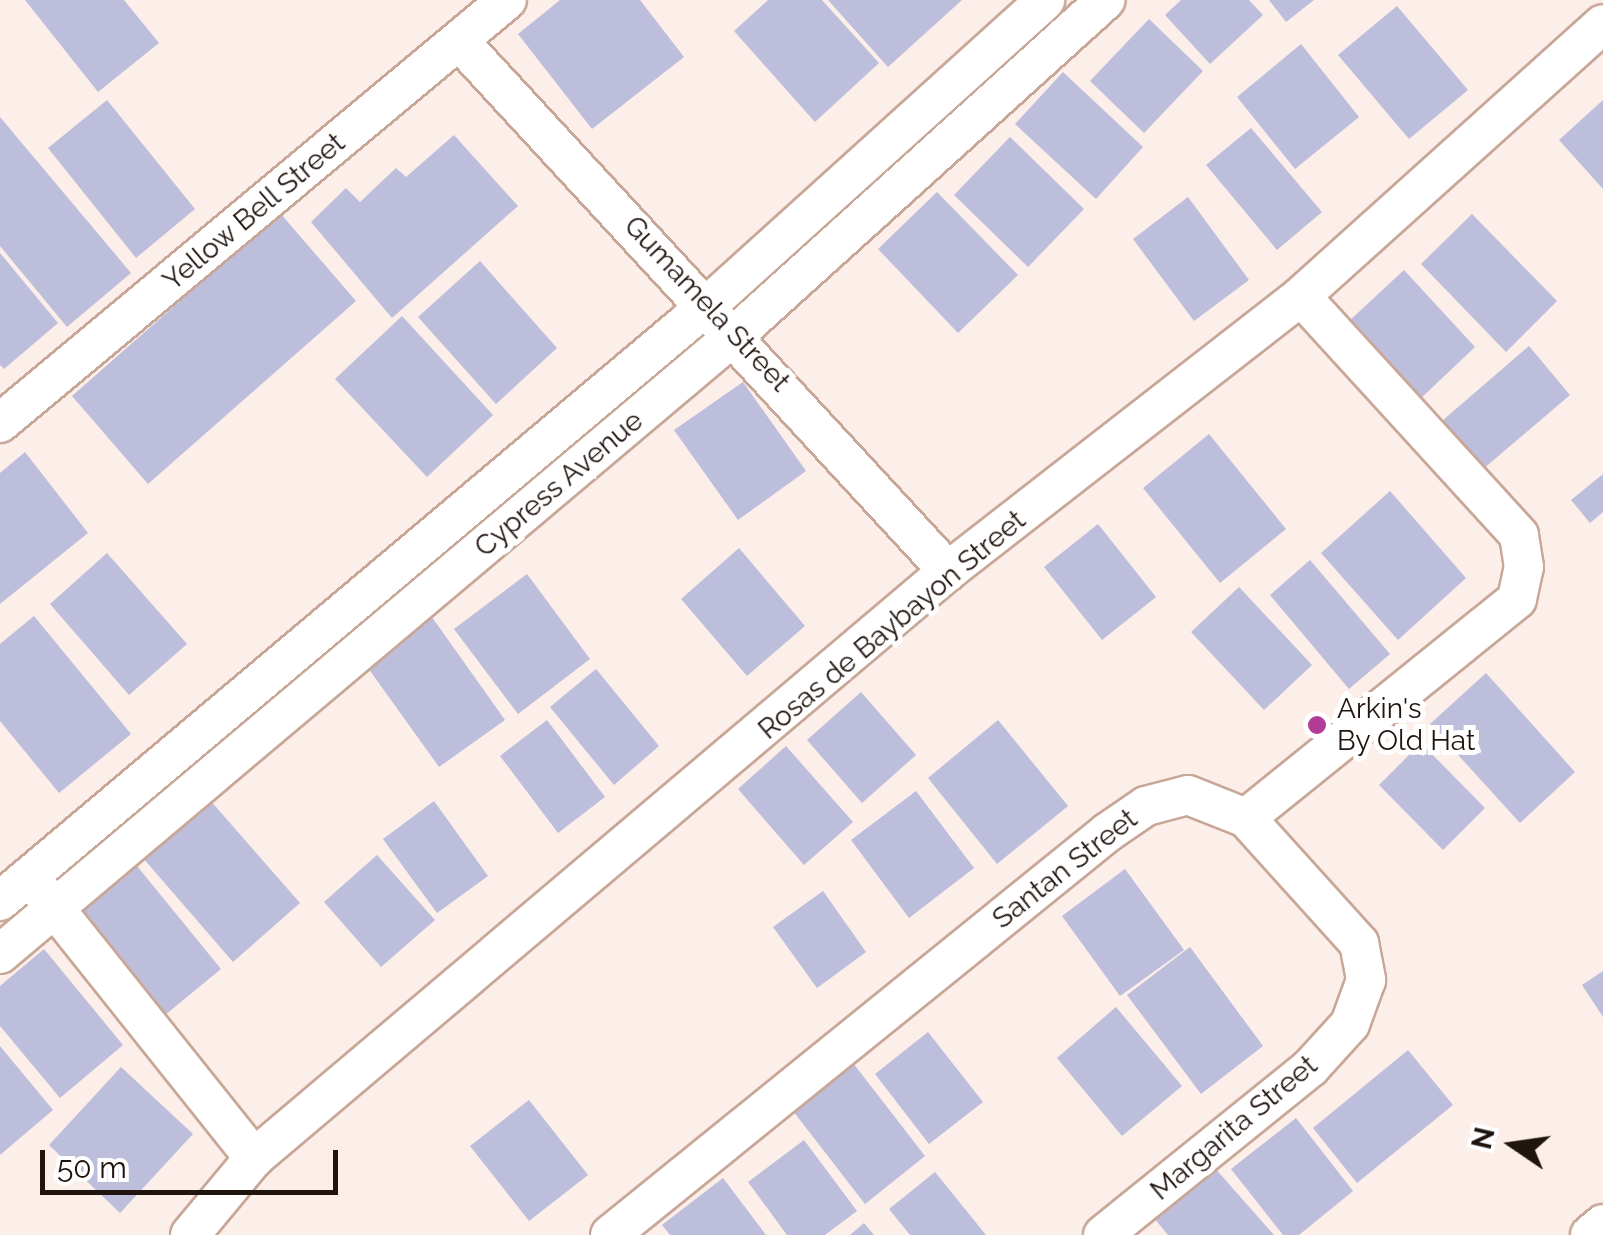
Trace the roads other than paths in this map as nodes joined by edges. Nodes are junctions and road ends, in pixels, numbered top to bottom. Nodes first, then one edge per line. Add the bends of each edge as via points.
1 (508, 0) edge
2 (1045, 0) edge
3 (1106, 0) edge
4 (1603, 24) edge
5 (460, 42) junction
6 (1301, 296) junction
7 (709, 304) junction
8 (736, 334) junction
9 (0, 423) edge
10 (948, 571) junction
11 (1246, 818) junction
12 (13, 891) edge
13 (60, 905) junction
14 (0, 954) edge
15 (254, 1158) junction
16 (1603, 1224) edge
17 (1128, 1228) edge
18 (190, 1235) edge
19 (610, 1235) edge
20 (1590, 1235) edge

1 - 5 street, Yellow Bell Street
2 - 7 street, Cypress Avenue
3 - 8 street, Cypress Avenue
4 - 6 street, Rosas de Baybayon Street
5 - 7 street, Gumamela Street
5 - 9 street, Yellow Bell Street
6 - 10 street, Rosas de Baybayon Street
6 - 11 street via 1519,536 1524,568 1517,599
7 - 8 street, Gumamela Street
7 - 12 street, Cypress Avenue
8 - 10 street, Gumamela Street
8 - 13 street, Cypress Avenue
10 - 15 street, Rosas de Baybayon Street
11 - 17 street, Margarita Street via 1359,943 1366,980 1350,1024 1310,1068
11 - 19 street, Santan Street via 1188,795 1146,806
12 - 13 street
13 - 14 street, Cypress Avenue
13 - 15 street
15 - 18 street, Rosas de Baybayon Street
16 - 20 street

